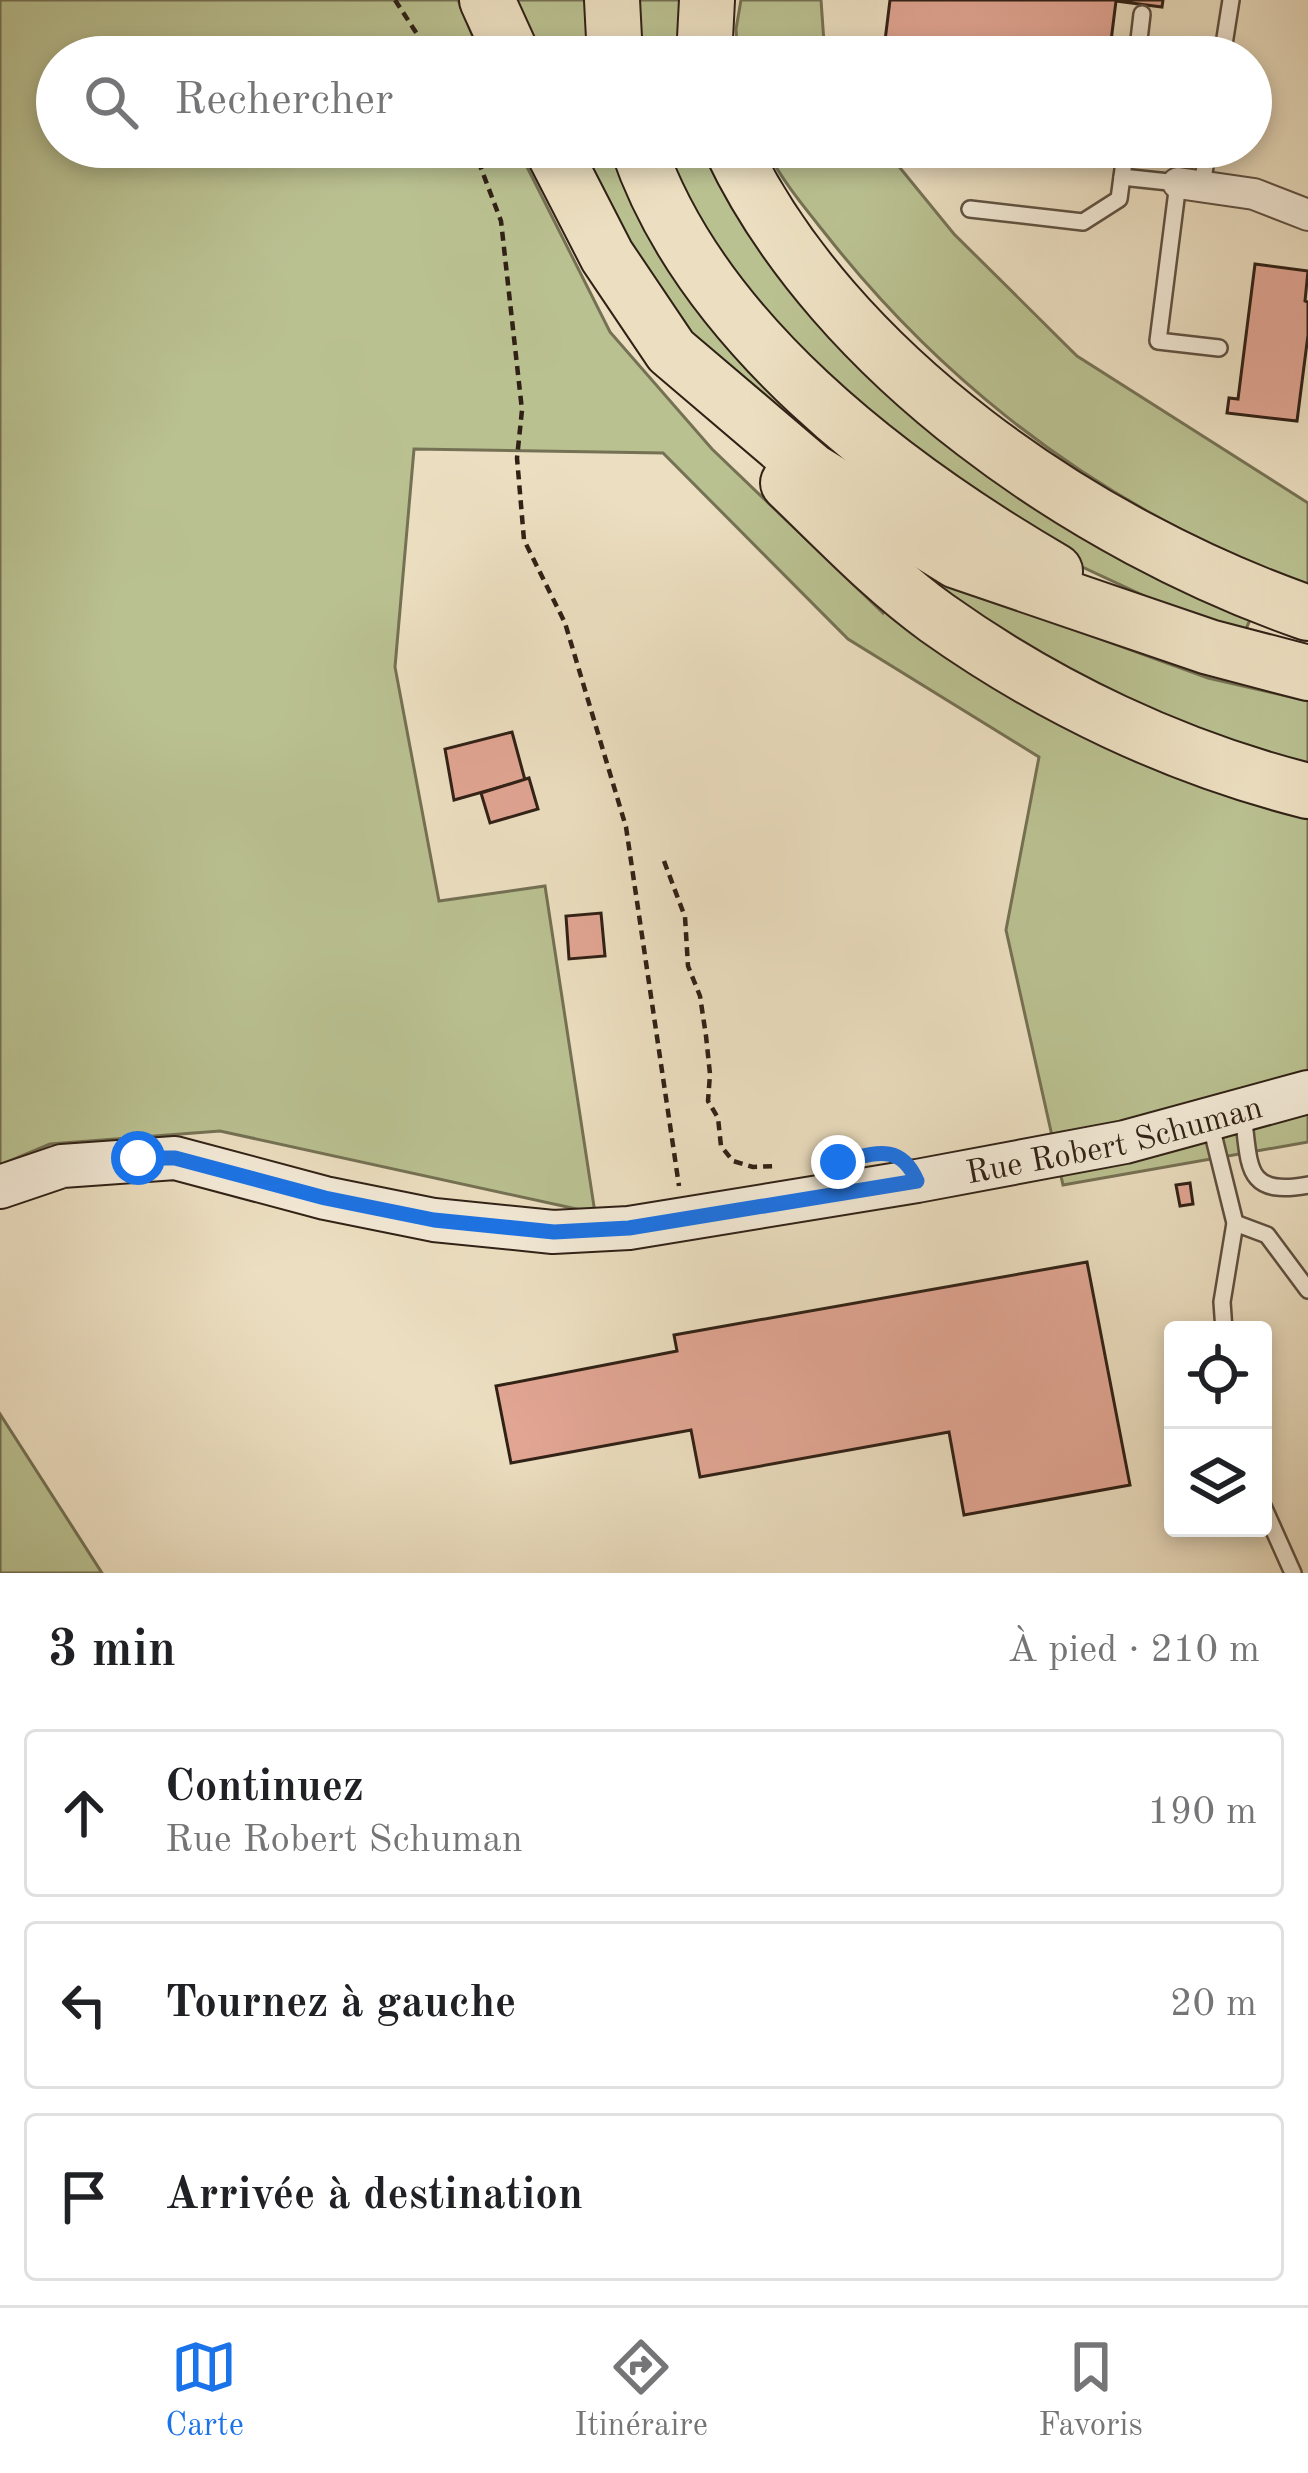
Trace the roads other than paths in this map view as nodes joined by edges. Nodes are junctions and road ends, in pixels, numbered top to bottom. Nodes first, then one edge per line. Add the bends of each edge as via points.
1 (487, 0) edge
2 (612, 0) edge
3 (707, 0) edge
4 (1231, 0) edge
5 (1142, 14) dead end
6 (503, 36) edge
7 (614, 36) edge
8 (705, 36) edge
9 (1139, 36) edge
10 (1225, 36) edge
11 (562, 168) edge
12 (648, 168) edge
13 (743, 168) edge
14 (1123, 168) edge
15 (1198, 168) edge
16 (1122, 177) junction
17 (1190, 184) junction
18 (970, 209) dead end
19 (1308, 215) edge
20 (1219, 347) dead end
21 (671, 351) junction
22 (1308, 613) edge
23 (1145, 623) junction
24 (1308, 674) edge
25 (1308, 791) edge
26 (1308, 1092) edge
27 (1226, 1114) junction
28 (1308, 1185) edge
29 (0, 1187) edge
30 (1235, 1223) junction
31 (1308, 1290) edge
32 (1223, 1321) edge
33 (1272, 1526) edge
34 (1293, 1573) edge

1 - 6 highway
2 - 7 highway
3 - 8 highway
4 - 10 lane
5 - 9 lane
11 - 21 highway via 607,256
12 - 23 highway via 688,252 798,380 915,481
13 - 22 highway via 832,298 978,434 1141,542
14 - 16 lane
15 - 17 lane
16 - 17 lane
16 - 18 lane via 1120,199 1083,222
17 - 19 street via 1254,194
17 - 20 lane via 1158,341
21 - 23 highway via 812,471 957,561
21 - 25 highway via 748,443 935,617 1044,686 1149,737
23 - 24 highway
26 - 27 street, Rue Robert Schuman
27 - 28 lane via 1251,1173 1273,1190
27 - 29 street, Rue Robert Schuman via 1125,1142 629,1228 554,1232 434,1220 175,1158 62,1166
27 - 30 lane
30 - 31 lane via 1268,1235
30 - 32 lane
33 - 34 lane

